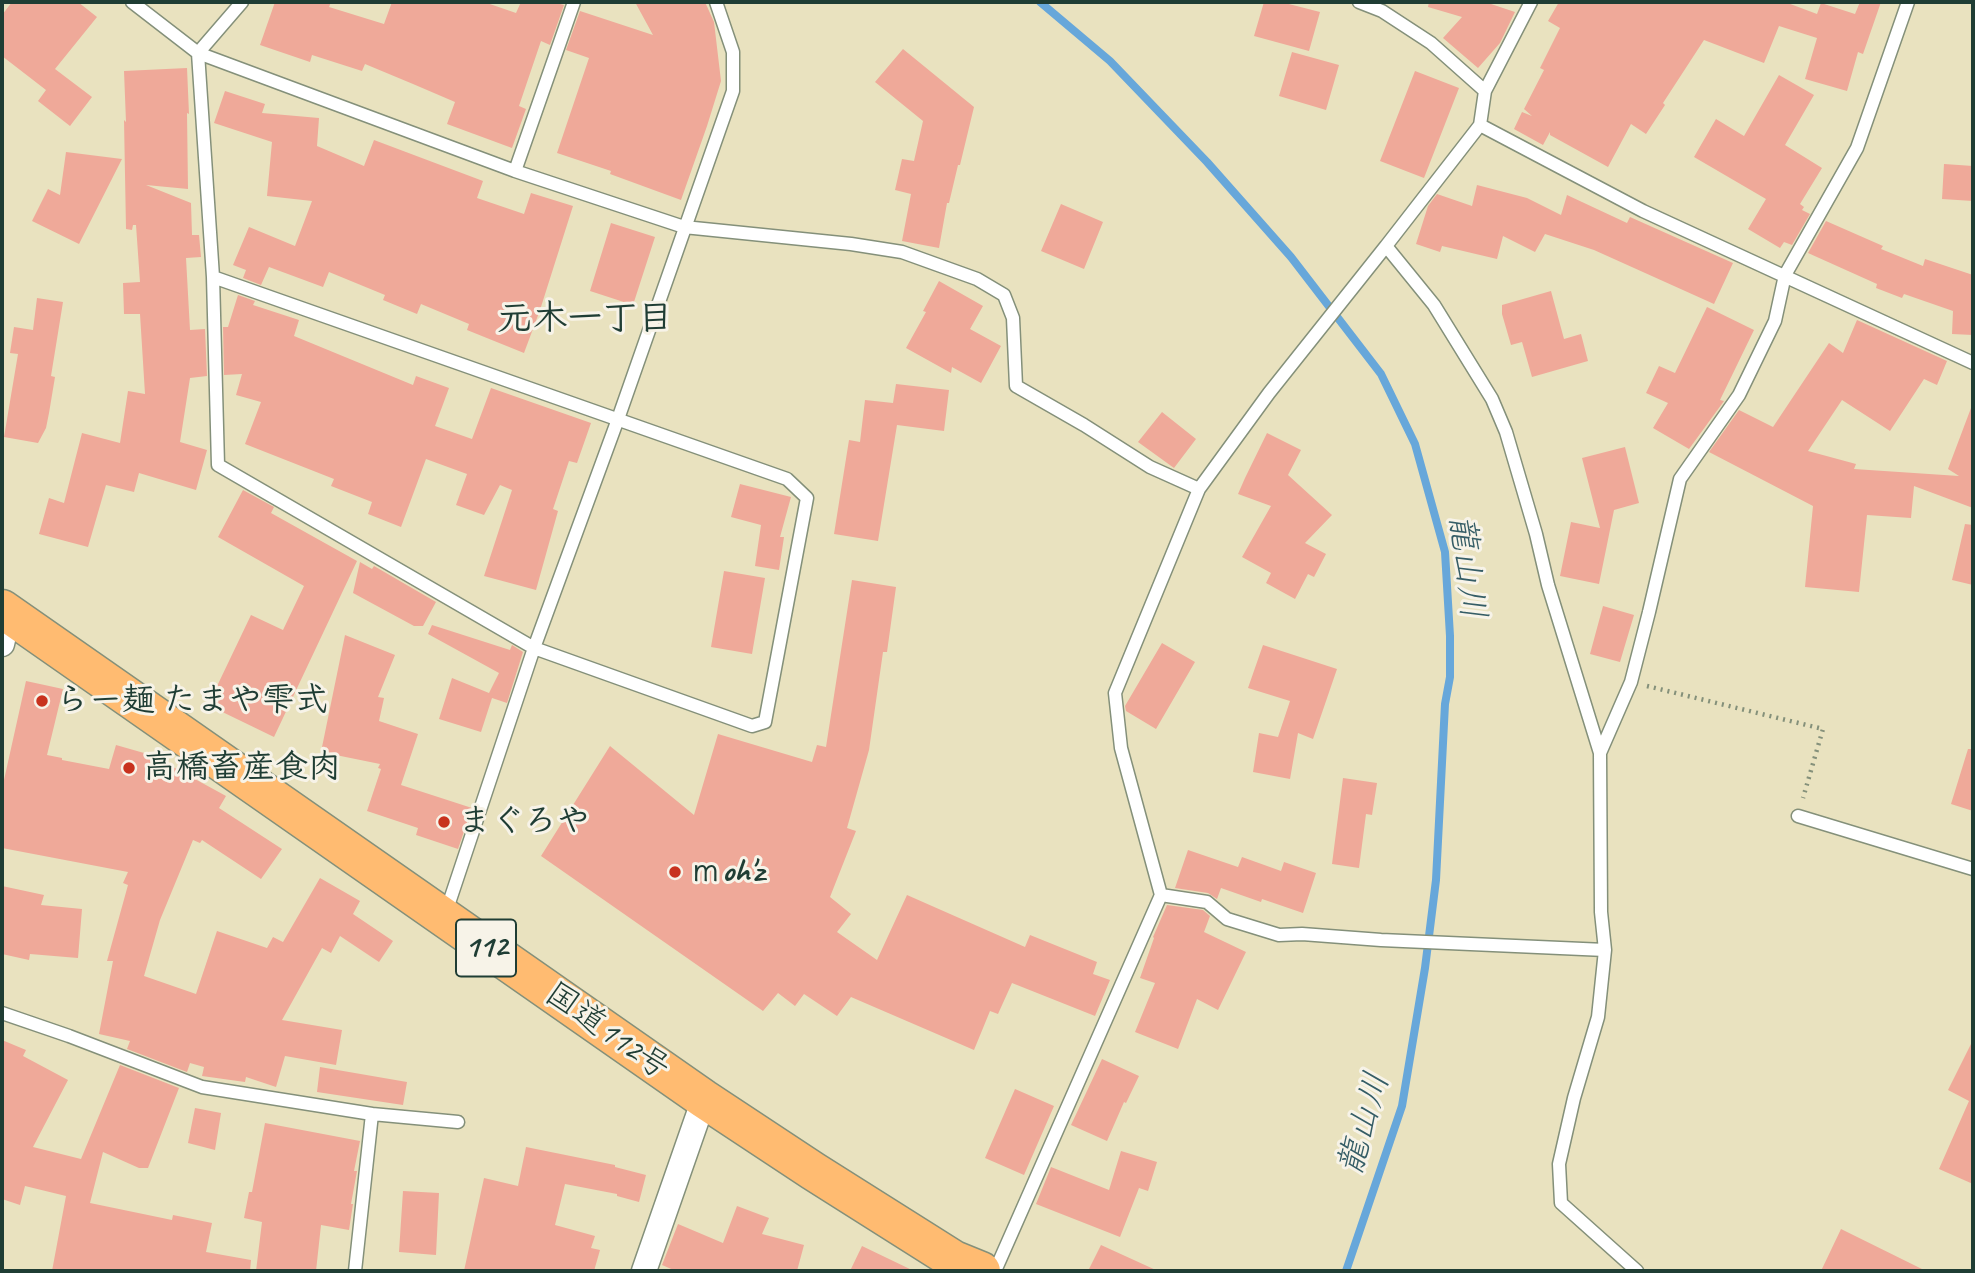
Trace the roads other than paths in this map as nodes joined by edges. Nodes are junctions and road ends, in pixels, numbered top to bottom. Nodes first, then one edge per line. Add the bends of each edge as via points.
1 (132, 2) edge
2 (242, 2) edge
3 (574, 2) edge
4 (716, 2) edge
5 (1359, 2) edge
6 (1531, 2) edge
7 (1908, 2) edge
8 (198, 53) junction
9 (1485, 91) junction
10 (1480, 125) junction
11 (515, 171) junction
12 (684, 227) junction
13 (1386, 246) junction
14 (1785, 275) junction
15 (213, 276) junction
16 (1973, 363) edge
17 (618, 419) junction
18 (1199, 489) junction
19 (4, 622) edge
20 (534, 648) junction
21 (1600, 753) junction
22 (1798, 816) road end
23 (1973, 869) edge
24 (1161, 895) junction
25 (444, 918) junction
26 (1605, 950) junction
27 (2, 1013) edge
28 (704, 1099) junction
29 (372, 1114) junction
30 (458, 1122) dead end
31 (961, 1267) edge
32 (355, 1271) edge
33 (644, 1271) edge
34 (995, 1271) edge
35 (1637, 1271) edge

1 - 8 lane
2 - 8 lane
3 - 11 lane
4 - 12 lane via 733,52 733,91
5 - 9 lane via 1382,11 1431,43
6 - 9 lane
7 - 14 lane via 1857,148
8 - 11 lane
8 - 15 lane
9 - 10 lane
10 - 13 lane
10 - 14 lane via 1643,211
11 - 12 lane
12 - 17 lane
12 - 18 lane via 890,250 977,279 1004,295 1013,318 1016,386 1150,467
13 - 18 lane
13 - 21 lane via 1434,305 1492,399 1506,432
14 - 16 lane
14 - 21 lane via 1775,321 1739,395 1680,479 1631,682
15 - 17 lane
15 - 20 lane via 218,465
17 - 20 lane
17 - 20 lane via 787,479 807,498 765,722 752,726
18 - 24 lane via 1115,693 1121,748
19 - 25 highway, 国道112号 / 112
20 - 25 lane
21 - 26 lane
22 - 23 lane
24 - 26 lane via 1207,902 1227,919 1279,935
24 - 34 lane
25 - 28 highway, 国道112号 / 112
26 - 35 lane via 1598,1017 1559,1164 1561,1203
27 - 29 lane via 202,1087
28 - 31 highway, 国道112号 / 112
28 - 33 street
29 - 30 lane
29 - 32 lane

